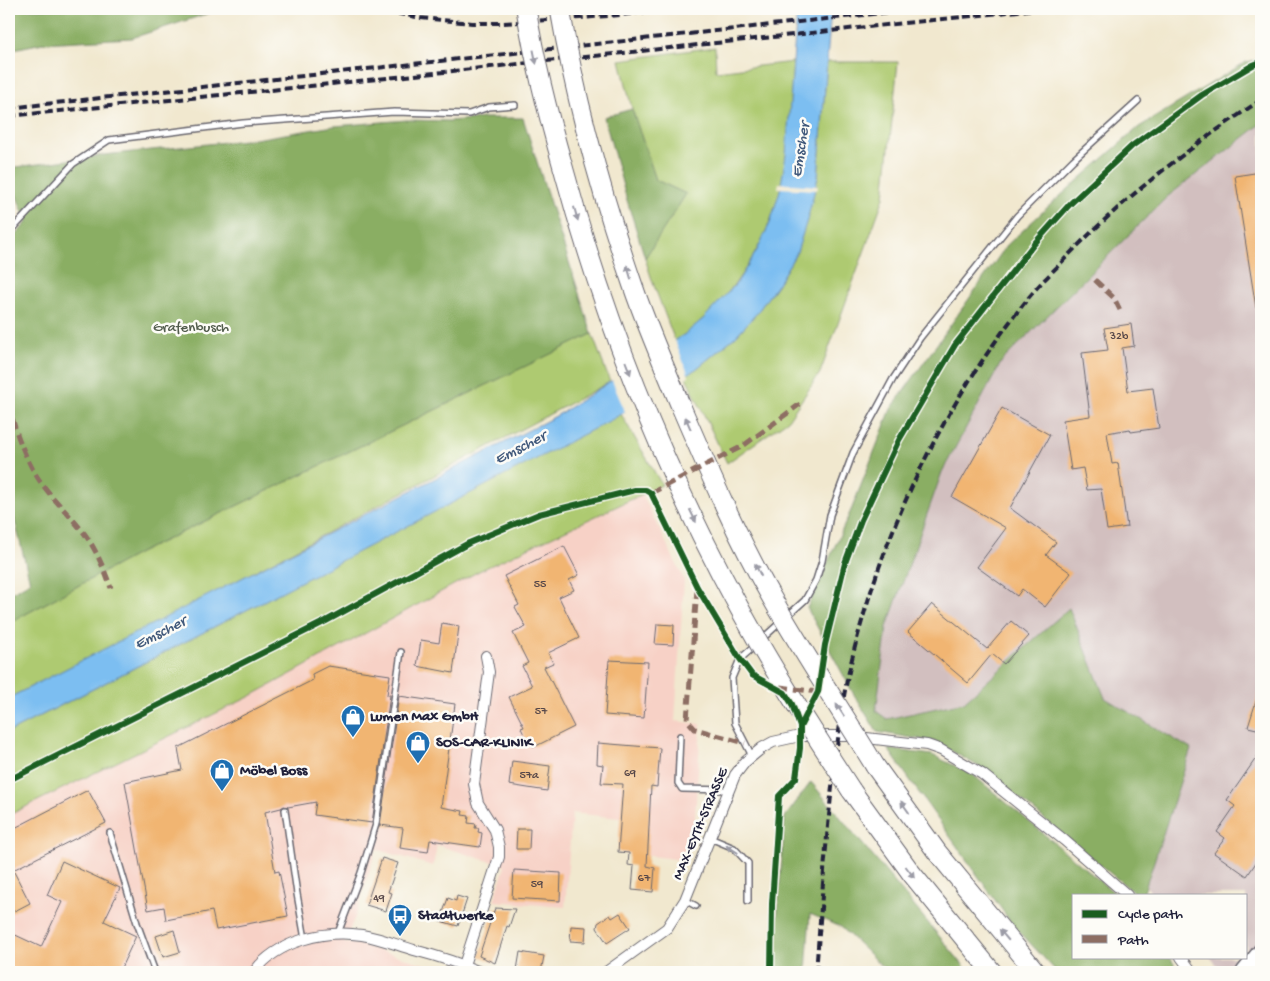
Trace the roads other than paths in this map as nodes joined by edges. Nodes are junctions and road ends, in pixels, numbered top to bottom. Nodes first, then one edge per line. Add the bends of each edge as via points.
1 (526, 9) edge
2 (560, 9) edge
3 (1138, 101) dead end
4 (515, 105) dead end
5 (9, 233) edge
6 (402, 652) dead end
7 (486, 656) dead end
8 (680, 736) dead end
9 (752, 756) junction
10 (729, 790) junction
11 (285, 810) dead end
12 (110, 833) dead end
13 (709, 837) junction
14 (1126, 894) edge
15 (685, 900) junction
16 (748, 901) dead end
17 (696, 906) dead end
18 (338, 934) junction
19 (305, 940) junction
20 (1259, 957) edge
21 (1182, 958) edge
22 (464, 966) junction
23 (155, 972) edge
24 (254, 972) edge
25 (480, 972) edge
26 (606, 972) edge
27 (992, 972) edge
28 (1036, 972) edge
29 (1192, 972) edge
30 (1244, 972) edge

1 -> 27 highway, bridge via 541,85 576,215 603,300 676,482 718,568 800,711 851,790 912,874
28 -> 2 highway, bridge via 937,852 875,766 772,598 708,470 633,286 584,120
3 - 9 lane via 1072,160 1017,216 941,311 893,379 846,469 830,515 816,580 805,600 740,659 732,678 734,723
4 - 5 lane via 489,107 469,114 394,112 242,122 109,140 73,164
6 - 18 lane via 376,824
7 - 22 street via 489,672 474,784 478,804 495,830 499,857
8 - 10 lane via 678,783 682,789
9 - 10 street, MAX-EYTH-STRASSE via 736,775
9 - 14 street, MAX-EYTH-STRASSE via 774,742 800,736 849,736 934,747 982,774
10 - 13 street, MAX-EYTH-STRASSE
11 - 19 lane
12 - 23 lane
13 - 15 street, MAX-EYTH-STRASSE
16 -> 13 lane via 748,863 734,848
15 - 17 lane
15 - 26 street, MAX-EYTH-STRASSE via 667,928
18 - 19 street
18 - 22 street via 364,935
19 - 24 street via 279,951
20 - 30 street
21 - 29 street
22 - 25 street

